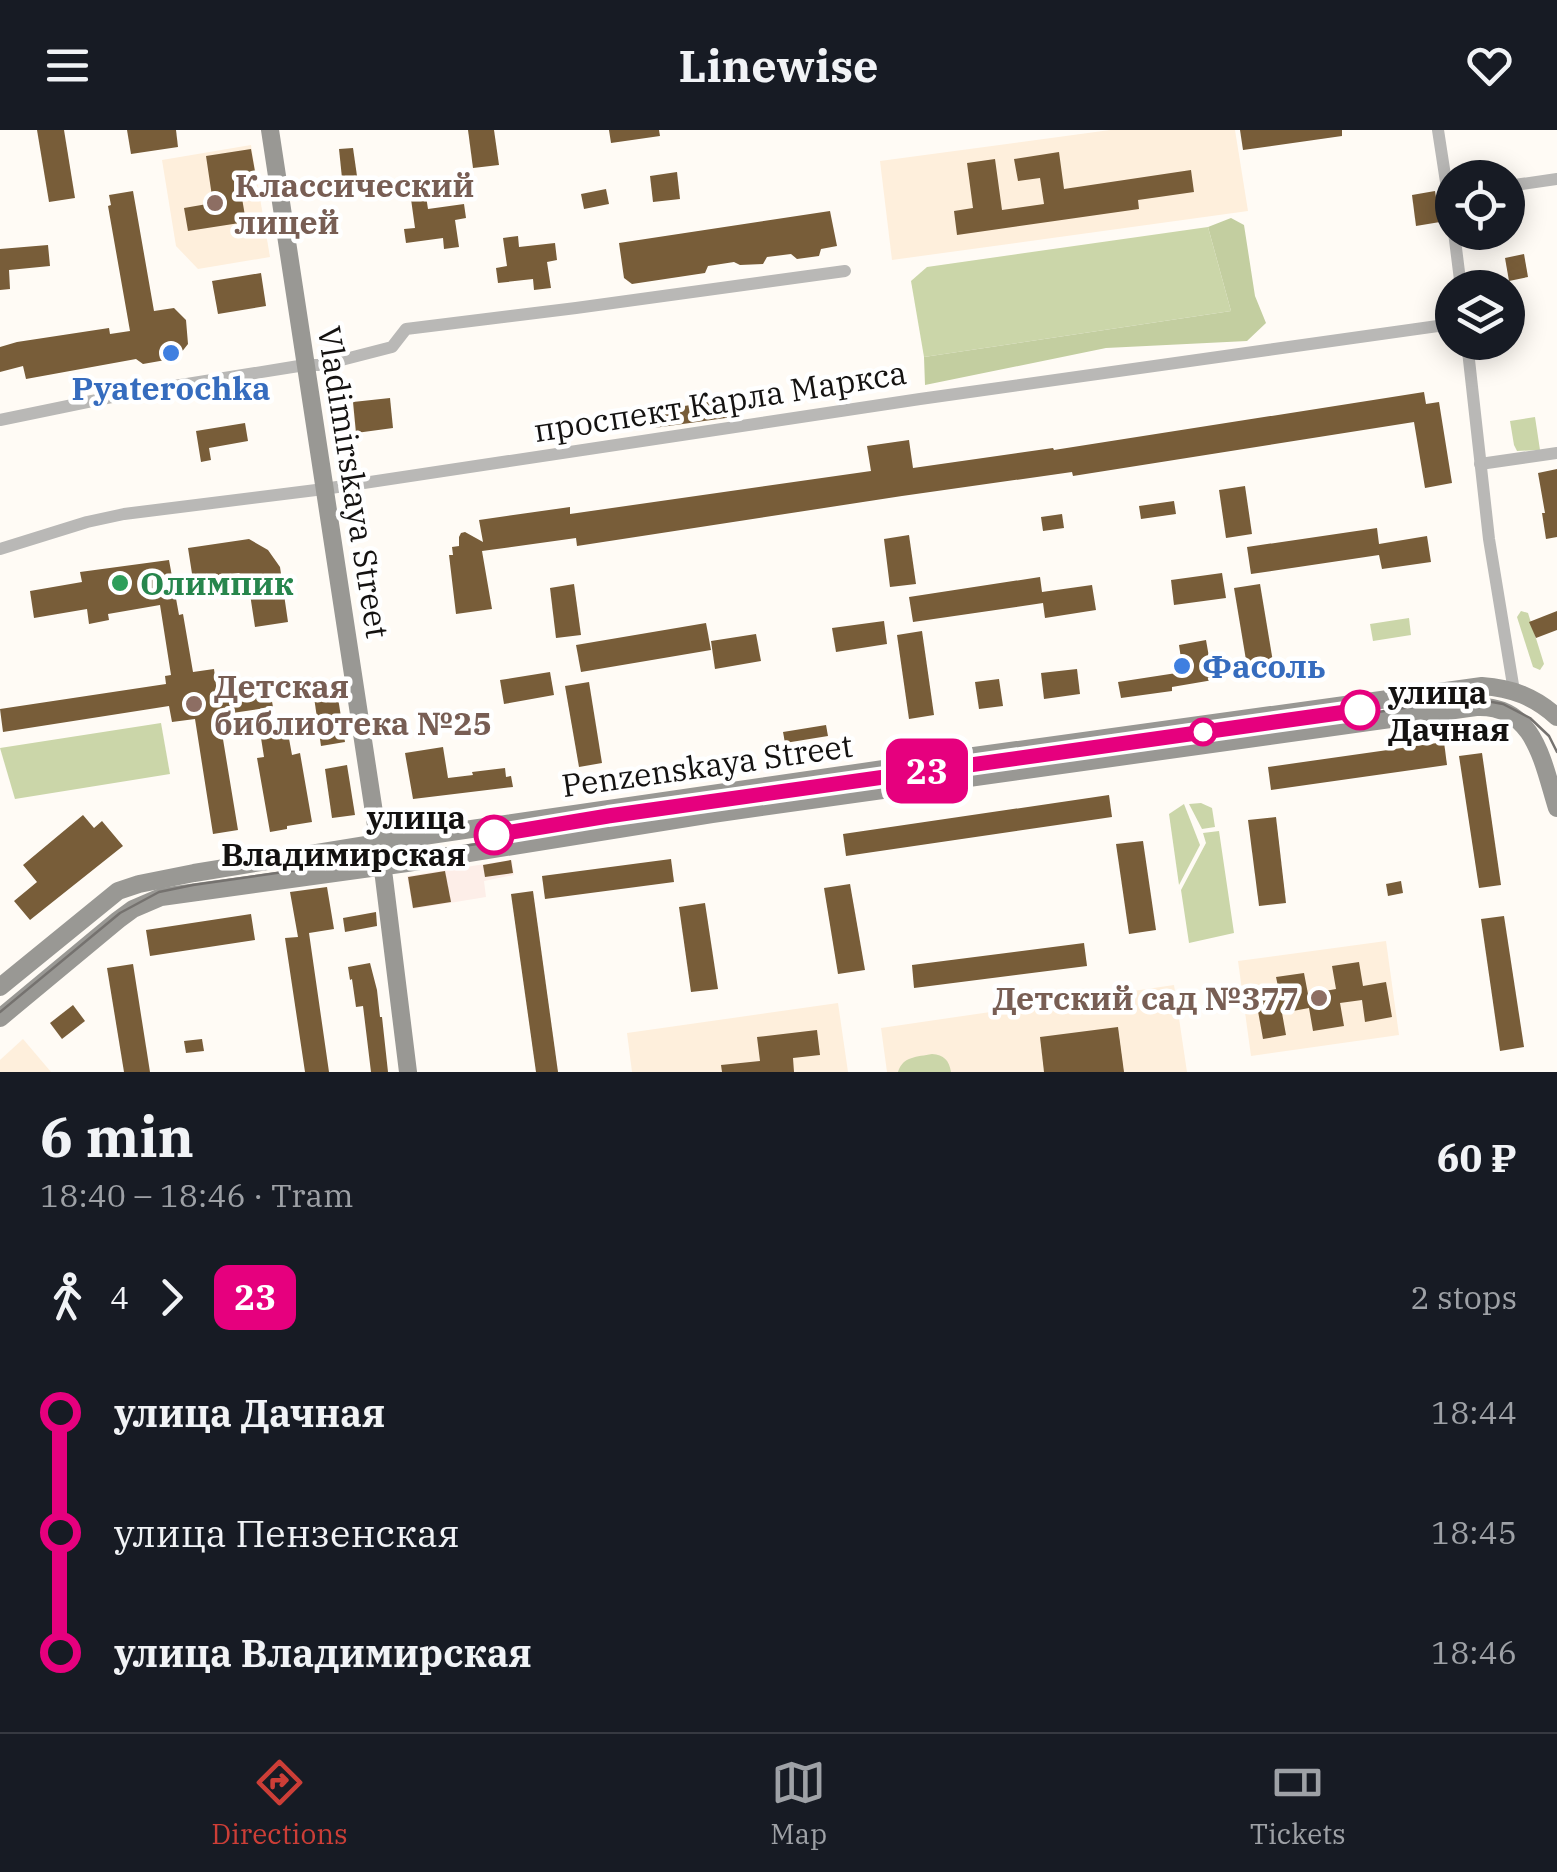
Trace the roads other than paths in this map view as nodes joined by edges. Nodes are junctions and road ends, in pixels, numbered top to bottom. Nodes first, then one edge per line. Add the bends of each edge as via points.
1 (270, 130) edge
2 (1438, 130) edge
3 (1444, 160) edge
4 (1557, 179) edge
5 (1525, 184) edge
6 (845, 271) dead end
7 (1435, 326) edge
8 (1469, 360) edge
9 (304, 366) junction
10 (0, 420) edge
11 (1557, 452) edge
12 (1480, 464) junction
13 (324, 489) junction
14 (0, 550) edge
15 (1518, 693) junction
16 (1557, 717) edge
17 (1516, 718) junction
18 (1557, 808) edge
19 (378, 844) junction
20 (381, 866) junction
21 (0, 988) edge
22 (0, 1018) edge
23 (408, 1072) edge

1 - 9 main road, Vladimirskaya Street
2 - 3 street
4 - 5 street
6 - 9 street via 406,329 392,347
7 - 13 street, проспект Карла Маркса
8 - 12 street
9 - 10 street
9 - 13 main road, Vladimirskaya Street
11 - 12 street
12 - 15 street
13 - 14 street, проспект Карла Маркса via 124,514
13 - 19 main road, Vladimirskaya Street
15 - 16 main road
15 - 17 main road
15 - 19 main road, Penzenskaya Street via 1482,686
17 - 18 main road via 1535,740
17 - 20 main road, Penzenskaya Street via 1476,708
19 - 20 main road, Vladimirskaya Street
19 - 21 main road, Penzenskaya Street via 129,887
20 - 22 main road, Penzenskaya Street via 161,897 133,908
20 - 23 main road

